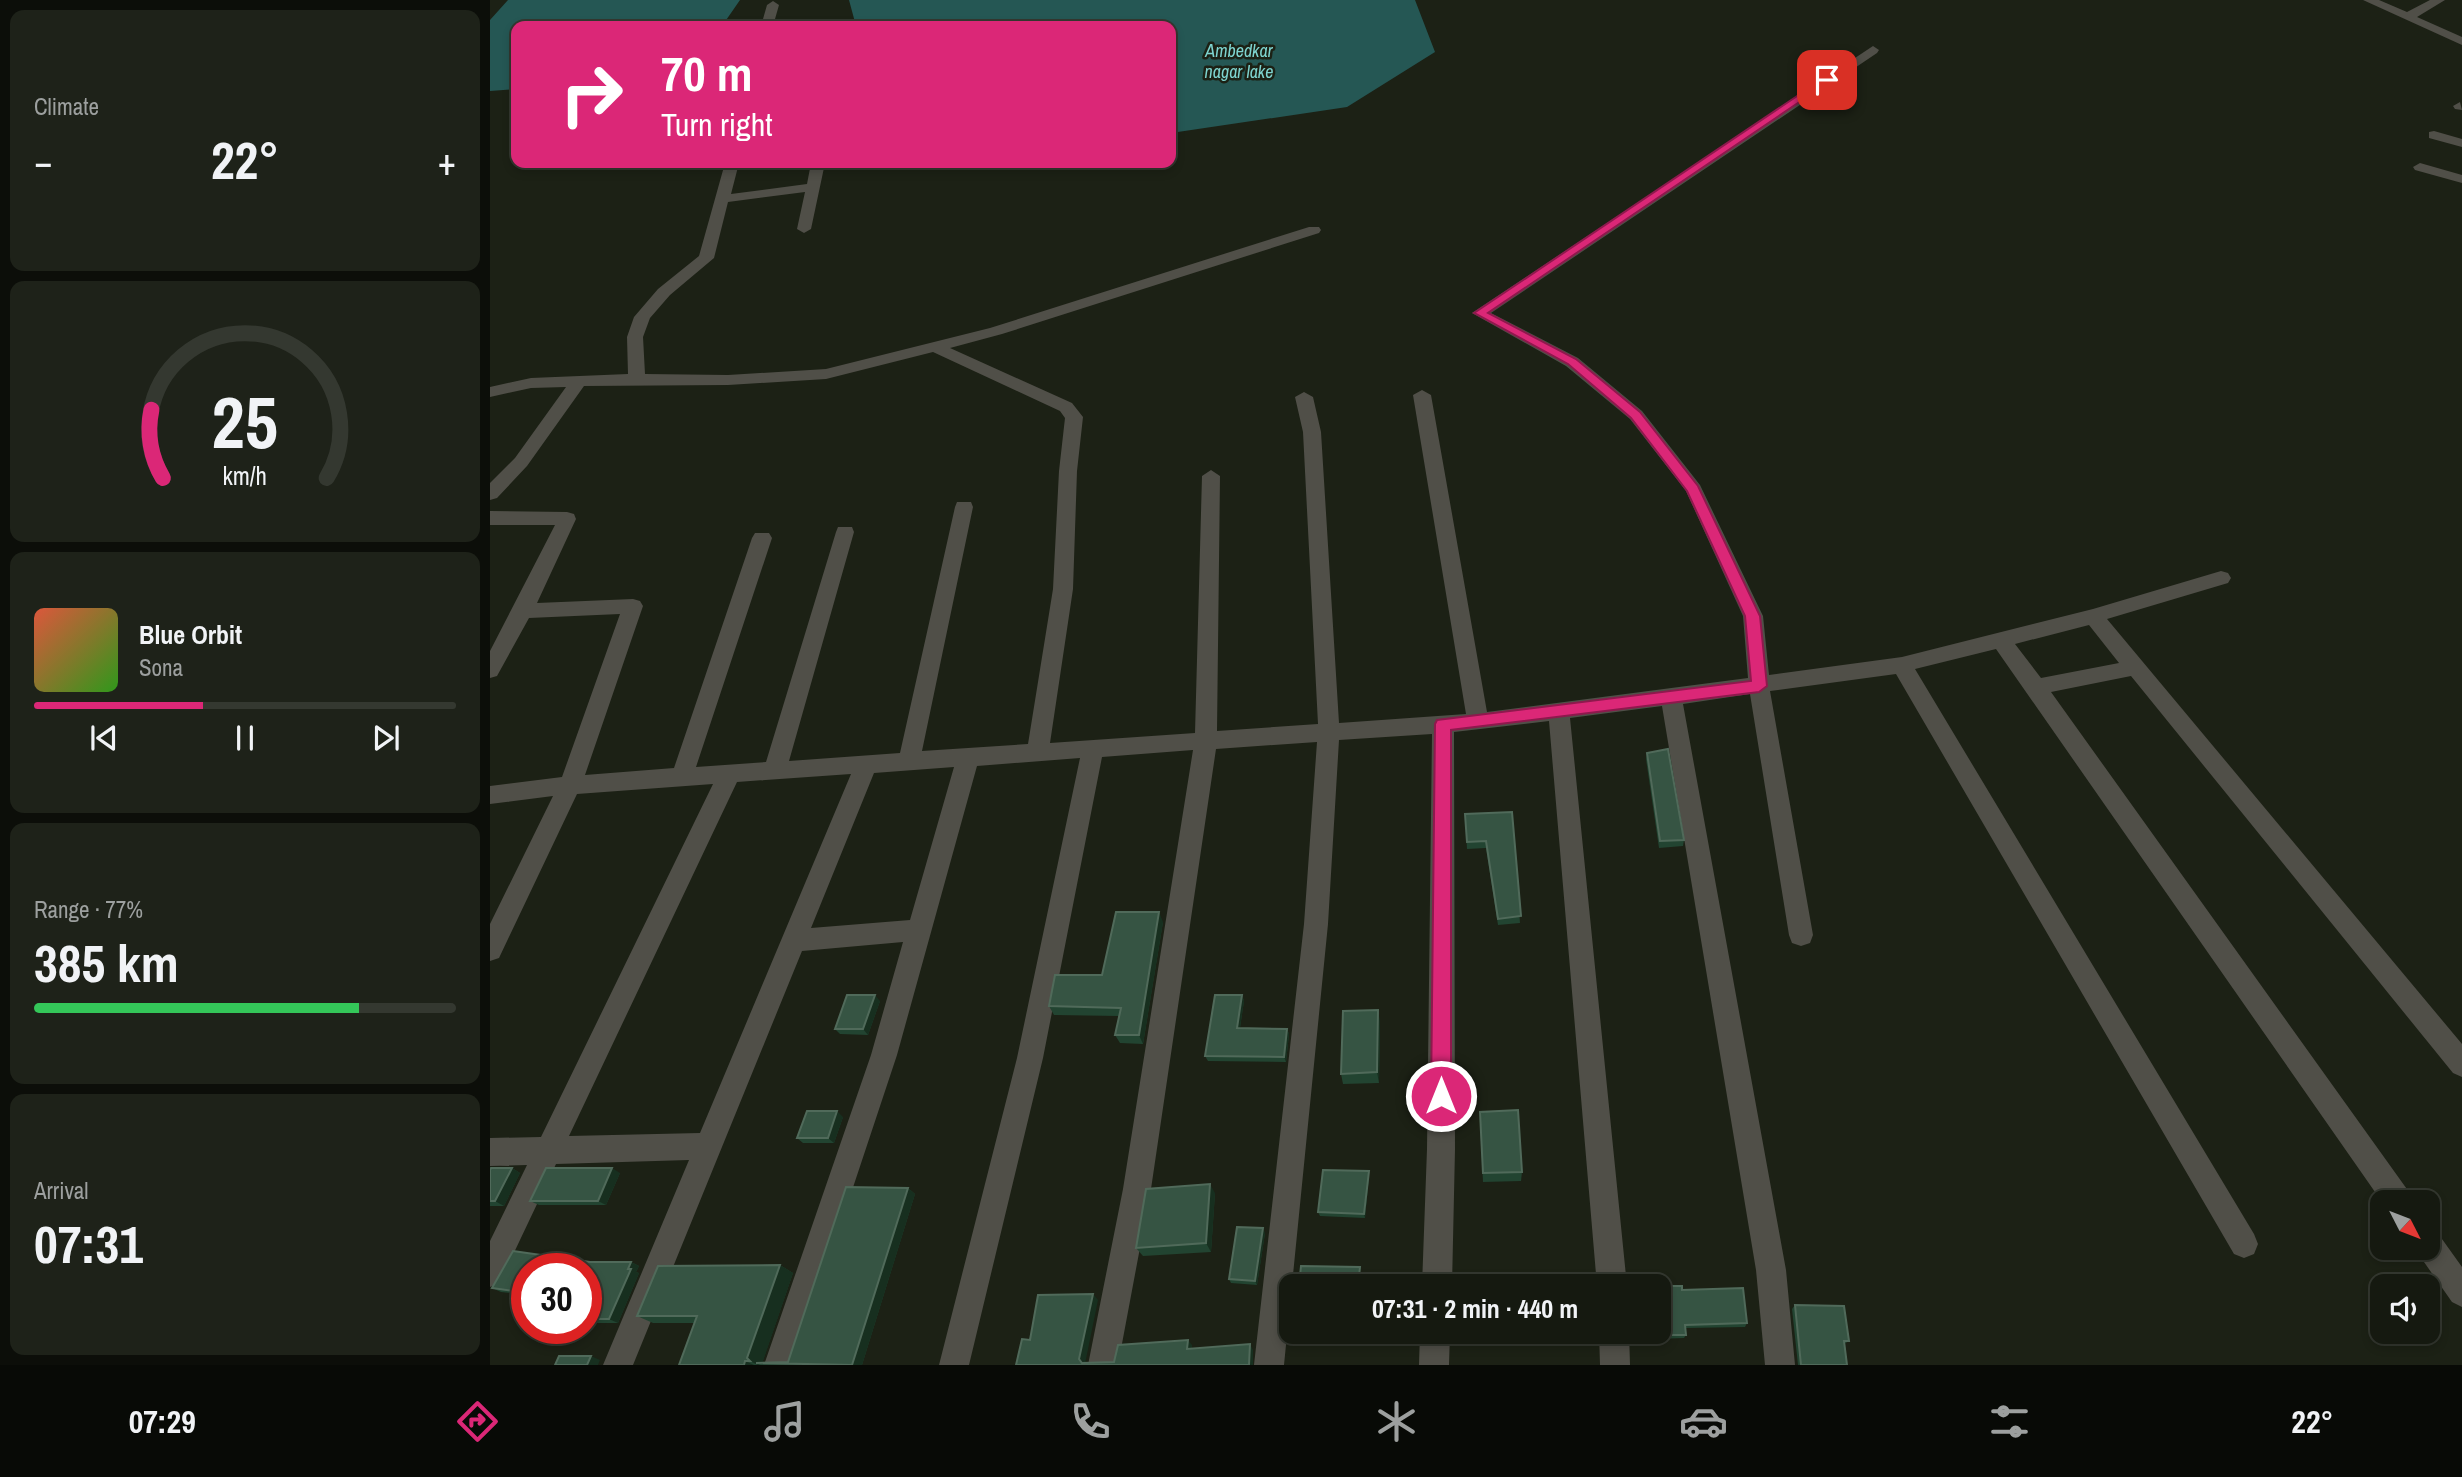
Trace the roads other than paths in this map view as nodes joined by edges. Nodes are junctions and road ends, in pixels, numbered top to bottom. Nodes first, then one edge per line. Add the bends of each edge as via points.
1 (2369, 0) edge
2 (2439, 0) edge
3 (773, 5) dead end
4 (2409, 16) junction
5 (768, 21) edge
6 (2462, 41) edge
7 (1874, 50) dead end
8 (2434, 135) dead end
9 (2462, 143) edge
10 (2420, 167) dead end
11 (731, 168) edge
12 (817, 168) edge
13 (2462, 179) edge
14 (813, 187) junction
15 (722, 199) junction
16 (804, 229) dead end
17 (1314, 230) dead end
18 (933, 346) junction
19 (637, 379) junction
20 (579, 381) junction
21 (490, 393) edge
22 (1422, 395) dead end
23 (1304, 397) dead end
24 (1211, 476) dead end
25 (490, 494) edge
26 (964, 507) dead end
27 (490, 518) edge
28 (845, 532) dead end
29 (762, 538) dead end
30 (2221, 578) dead end
31 (523, 611) junction
32 (2093, 617) junction
33 (2000, 639) junction
34 (1902, 665) junction
35 (2133, 668) junction
36 (490, 670) edge
37 (1759, 686) junction
38 (2036, 687) junction
39 (1671, 697) junction
40 (1559, 711) junction
41 (1478, 722) junction
42 (1443, 724) junction
43 (1329, 732) junction
44 (1206, 740) junction
45 (1093, 748) junction
46 (1038, 751) junction
47 (968, 757) junction
48 (909, 761) junction
49 (866, 765) junction
50 (775, 770) junction
51 (730, 773) junction
52 (682, 777) junction
53 (570, 785) junction
54 (490, 795) edge
55 (919, 930) junction
56 (1801, 935) dead end
57 (795, 940) junction
58 (490, 950) edge
59 (2462, 1064) edge
60 (708, 1146) junction
61 (550, 1150) junction
62 (490, 1152) edge
63 (2391, 1190) edge
64 (2244, 1244) dead end
65 (2440, 1260) edge
66 (490, 1272) edge
67 (1437, 1274) edge
68 (1611, 1274) edge
69 (2462, 1292) edge
70 (1435, 1344) edge
71 (1614, 1344) edge
72 (618, 1365) edge
73 (779, 1365) edge
74 (954, 1365) edge
75 (1103, 1365) edge
76 (1269, 1365) edge
77 (1434, 1365) edge
78 (1615, 1365) edge
79 (1780, 1365) edge

1 - 4 street
2 - 4 street
3 - 5 street
4 - 6 street
7 - 37 street via 1480,313 1583,370 1636,415 1693,489 1753,616
8 - 9 street
10 - 13 street
11 - 15 street
12 - 14 street
14 - 15 street
14 - 16 street
15 - 19 street via 706,258 642,317 635,337
17 - 18 street via 1009,327
18 - 19 street via 826,374
18 - 46 street via 1066,407 1074,417 1063,589
19 - 20 street
20 - 21 street via 531,383
20 - 25 street via 521,462
22 - 41 street
23 - 43 street via 1312,432
24 - 44 street
26 - 48 street
27 - 31 street via 567,519
28 - 50 street
29 - 52 street
30 - 32 street
31 - 36 street
31 - 53 street via 633,606
32 - 33 street
32 - 35 street
33 - 34 street
33 - 38 street
34 - 37 street
34 - 64 street
35 - 38 street
35 - 59 street
37 - 39 street
37 - 56 street
38 - 63 street
39 - 40 street
39 - 79 street via 1771,1270
40 - 41 street
40 - 68 street
41 - 42 street
42 - 43 street
42 - 67 street
43 - 44 street
43 - 76 street via 1316,924
44 - 45 street
44 - 75 street via 1137,1189
45 - 46 street
45 - 74 street via 1030,1058
46 - 47 street
47 - 48 street
47 - 55 street
48 - 49 street
49 - 50 street
49 - 57 street
50 - 51 street
51 - 52 street
51 - 61 street
52 - 53 street
53 - 54 street
53 - 58 street
55 - 57 street
55 - 73 street via 884,1055
57 - 60 street
60 - 61 street
60 - 72 street
61 - 62 street
61 - 66 street
65 - 69 street
70 - 77 street
71 - 78 street

